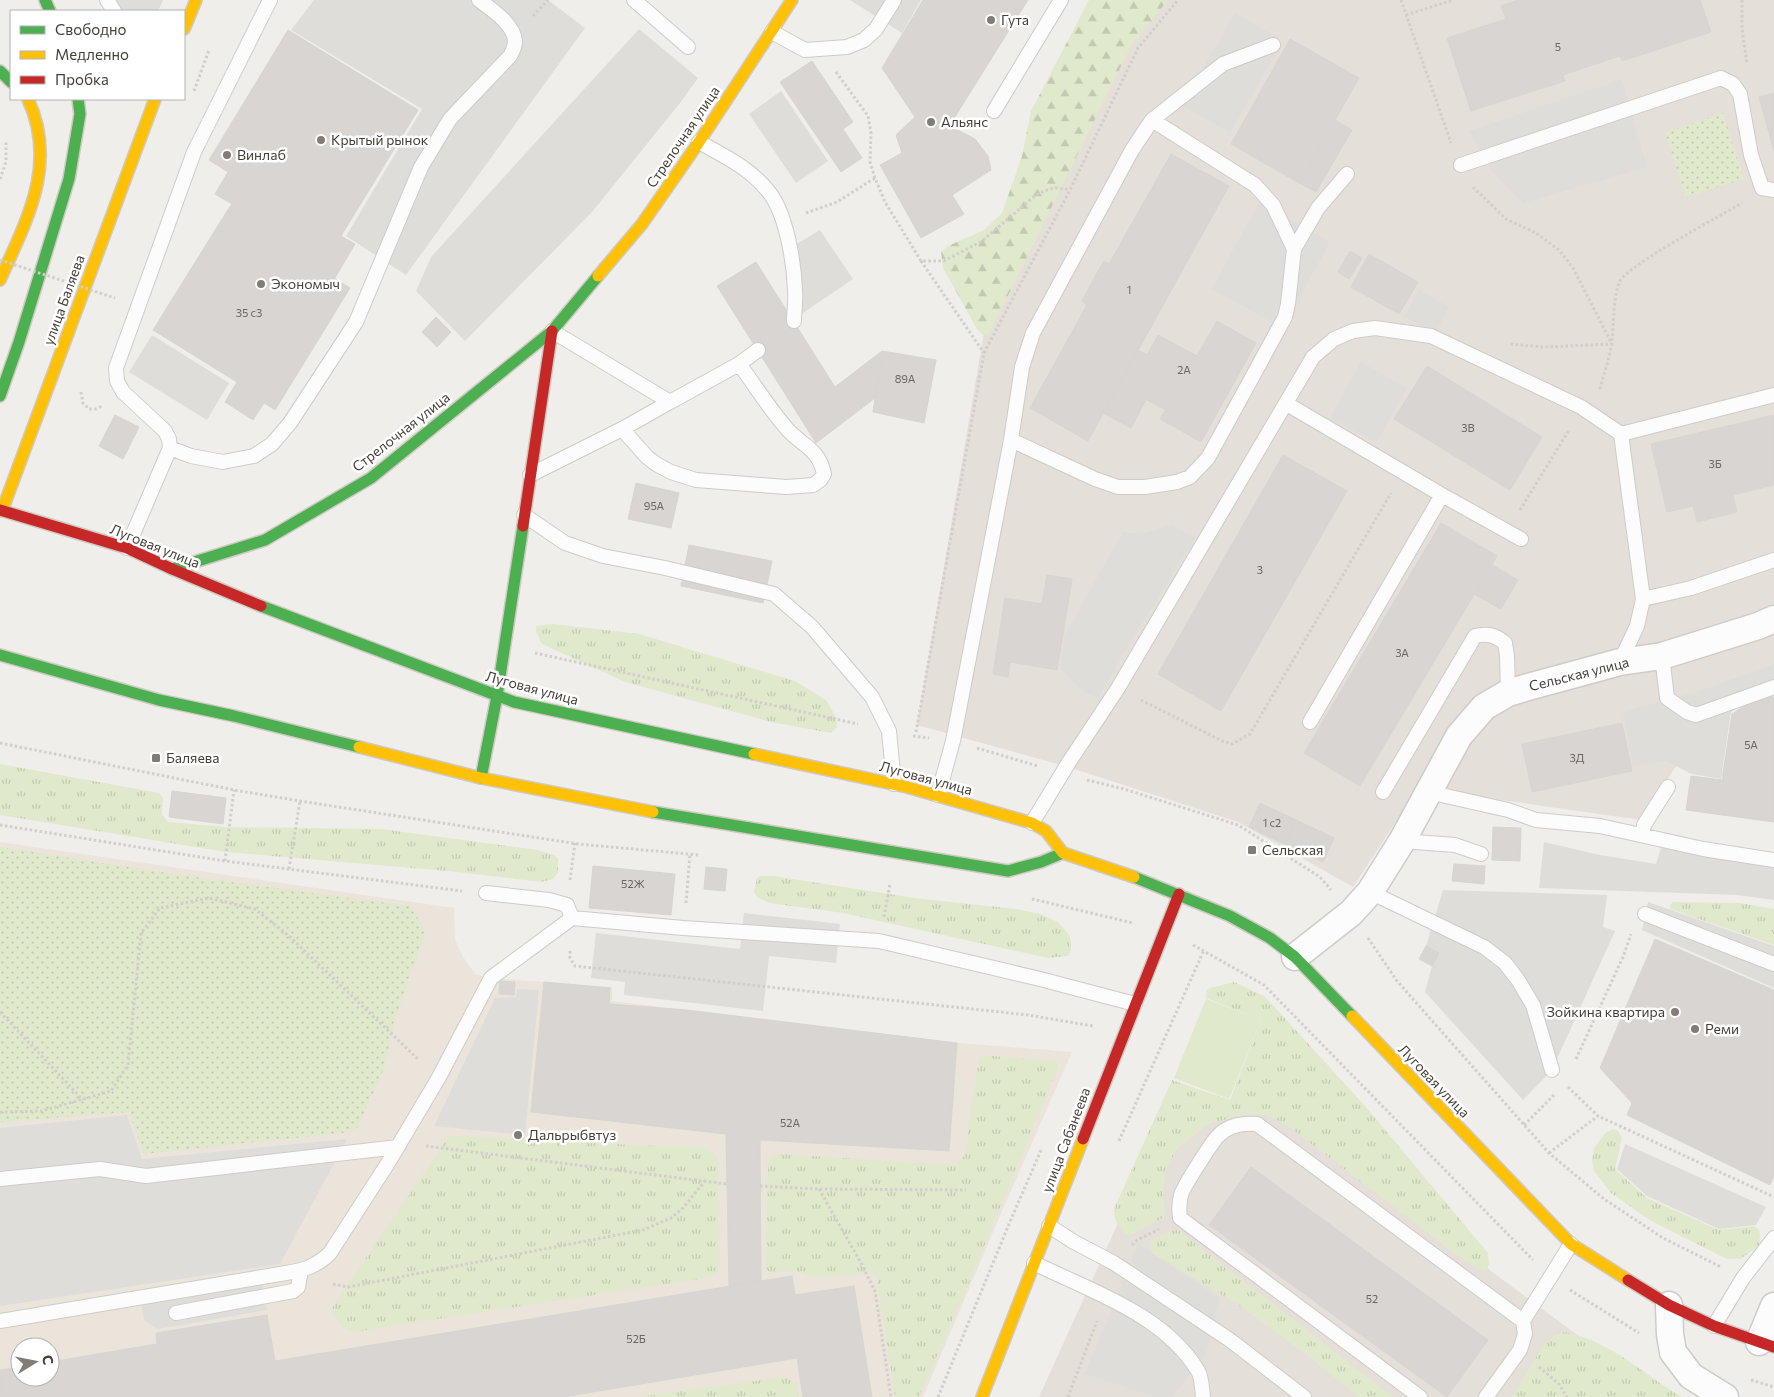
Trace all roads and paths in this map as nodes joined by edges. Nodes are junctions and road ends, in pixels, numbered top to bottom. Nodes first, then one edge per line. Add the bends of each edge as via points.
1 (196, 0) edge
2 (270, 0) edge
3 (479, 0) edge
4 (634, 0) edge
5 (792, 0) edge
6 (894, 0) edge
7 (1061, 0) edge
8 (1178, 0) edge
9 (1401, 0) edge
10 (1453, 0) edge
11 (1742, 0) edge
12 (1406, 15) junction
13 (185, 27) edge
14 (772, 32) junction
15 (1273, 45) dead end
16 (688, 47) dead end
17 (0, 71) edge
18 (841, 79) dead end
19 (10, 81) edge
20 (1733, 84) junction
21 (28, 100) edge
22 (78, 100) edge
23 (155, 100) edge
24 (994, 111) dead end
25 (1152, 120) junction
26 (6, 138) dead end
27 (699, 142) junction
28 (1461, 165) junction
29 (1347, 174) dead end
30 (875, 178) junction
31 (0, 179) edge
32 (1768, 189) edge
33 (1070, 190) junction
34 (783, 215) junction
35 (1294, 249) junction
36 (0, 260) edge
37 (922, 261) junction
38 (0, 280) edge
39 (115, 298) dead end
40 (794, 321) dead end
41 (552, 331) junction
42 (1505, 343) dead end
43 (1612, 344) junction
44 (758, 350) dead end
45 (984, 353) junction
46 (739, 364) junction
47 (1774, 395) edge
48 (0, 396) edge
49 (670, 402) junction
50 (1287, 404) junction
51 (1593, 415) junction
52 (622, 429) junction
53 (1568, 431) dead end
54 (1621, 434) junction
55 (1011, 440) junction
56 (170, 448) junction
57 (1403, 472) junction
58 (530, 475) junction
59 (1442, 495) junction
60 (1, 511) edge
61 (524, 515) junction
62 (1508, 531) junction
63 (1521, 539) dead end
64 (127, 548) junction
65 (1774, 560) edge
66 (172, 569) junction
67 (1643, 599) junction
68 (1774, 619) edge
69 (0, 655) edge
70 (1662, 656) junction
71 (13, 659) junction
72 (0, 660) edge
73 (1620, 662) junction
74 (1774, 687) edge
75 (1118, 688) junction
76 (1508, 693) junction
77 (497, 696) junction
78 (1310, 722) dead end
79 (0, 743) edge
80 (481, 778) junction
81 (901, 785) junction
82 (1668, 787) dead end
83 (234, 790) junction
84 (1383, 792) dead end
85 (1428, 792) junction
86 (938, 795) junction
87 (300, 801) junction
88 (1032, 822) junction
89 (0, 825) edge
90 (1642, 835) junction
91 (1402, 841) junction
92 (1063, 853) junction
93 (690, 854) dead end
94 (1481, 854) dead end
95 (1774, 860) edge
96 (225, 861) junction
97 (290, 869) junction
98 (891, 875) dead end
99 (687, 888) dead end
100 (1370, 892) junction
101 (486, 893) joint
102 (1179, 894) junction
103 (885, 909) dead end
104 (569, 912) junction
105 (1645, 914) joint
106 (1163, 931) junction
107 (1295, 957) junction
108 (1774, 964) edge
109 (1135, 1004) junction
110 (0, 1012) edge
111 (1094, 1026) dead end
112 (1573, 1066) dead end
113 (1552, 1070) dead end
114 (438, 1079) junction
115 (1565, 1084) dead end
116 (83, 1100) junction
117 (1544, 1105) dead end
118 (0, 1112) edge
119 (1598, 1116) junction
120 (1524, 1125) dead end
121 (399, 1145) junction
122 (1549, 1153) dead end
123 (0, 1179) edge
124 (705, 1180) junction
125 (727, 1184) dead end
126 (760, 1186) dead end
127 (819, 1189) junction
128 (966, 1190) dead end
129 (1774, 1197) edge
130 (1049, 1226) junction
131 (1774, 1238) edge
132 (1571, 1244) junction
133 (1034, 1263) junction
134 (306, 1269) junction
135 (1550, 1277) junction
136 (1107, 1298) junction
137 (1669, 1305) junction
138 (1774, 1306) edge
139 (176, 1314) dead end
140 (0, 1321) edge
141 (1523, 1322) junction
142 (1620, 1322) dead end
143 (1714, 1326) junction
144 (1766, 1344) edge
145 (1520, 1350) junction
146 (891, 1397) edge
147 (982, 1397) edge
148 (1068, 1397) edge
149 (1203, 1397) edge
150 (1304, 1397) edge
151 (1420, 1397) edge
152 (1486, 1397) edge
153 (1567, 1397) edge
154 (1725, 1397) edge

1 - 13 main road
2 - 56 lane via 194,152 116,368 117,382 123,392 165,431
3 - 56 lane via 510,27 514,47 510,56 450,119 421,167 356,322 290,424 272,444 254,456 223,462
4 - 16 lane
5 - 14 main road, Стрелочная улица
6 - 14 lane via 876,29 864,40 847,47 805,50
7 - 24 lane
8 - 33 path via 1138,48
9 - 12 path
10 - 12 path
11 - 20 path via 1742,29 1748,63
12 - 28 path via 1448,138
14 - 27 main road, Стрелочная улица
15 - 25 lane via 1223,64
17 - 19 main road
18 - 30 path via 868,116 870,162
20 - 28 lane via 1721,78
20 - 32 lane via 1740,94 1751,155
21 - 38 main road via 38,122 41,154 35,189
22 - 48 main road via 80,114 69,179
23 - 60 main road, улица Баляева
25 - 35 lane via 1255,185 1273,205
25 - 55 lane via 1132,150 1033,333 1022,368
26 - 31 path via 6,162
27 - 34 lane via 742,166 769,191
27 - 41 main road, Стрелочная улица via 642,224
28 - 43 path via 1474,188 1506,220 1536,233 1559,250
29 - 35 lane via 1318,208
30 - 34 path via 837,202 806,213
30 - 37 path via 884,202
32 - 43 path via 1626,272 1617,290
33 - 37 path via 1054,186 1036,195 982,241 944,261
33 - 45 path
34 - 40 lane via 795,290
35 - 55 lane via 1285,317 1208,458 1190,477 1162,485 1118,487
36 - 39 path, bridge
37 - 45 path
41 - 49 lane
41 - 58 main road
41 - 66 main road, Стрелочная улица via 371,478 265,540
42 - 43 path via 1544,346
43 - 51 path
44 - 46 lane
45 - 81 path
46 - 49 lane
46 - 52 lane via 789,430 812,449 822,463 824,474 820,480 812,485 786,487 696,480 656,464
47 - 54 lane
49 - 52 lane
50 - 51 lane via 1313,357 1334,339 1353,331 1375,328 1431,336
50 - 57 lane
50 - 75 lane
51 - 54 lane
52 - 58 lane
53 - 62 path
54 - 67 lane
55 - 86 lane via 953,741
56 - 64 lane
57 - 59 lane
57 - 75 path via 1250,734 1232,744 1222,741
58 - 61 main road
59 - 62 lane
59 - 78 lane
60 - 64 main road, Луговая улица
61 - 77 main road
61 - 81 lane via 565,543 603,556 774,594 812,627 872,697 889,731
62 - 63 lane
64 - 66 main road, Луговая улица
65 - 67 lane via 1691,588
66 - 77 main road, Луговая улица via 298,622
67 - 73 lane via 1632,640
68 - 70 street, Сельская улица
69 - 71 main road
70 - 73 street, Сельская улица
70 - 74 lane via 1667,698 1696,715
71 - 72 main road
71 - 80 main road via 159,700
73 - 76 street, Сельская улица
75 - 88 lane
76 - 84 lane via 1505,642 1488,634 1476,636
76 - 85 street, Сельская улица via 1484,707 1459,736
77 - 80 main road
77 - 81 main road, Луговая улица
79 - 83 path
80 - 92 main road via 694,820 1008,871
81 - 86 main road, Луговая улица
82 - 90 lane via 1644,825
83 - 87 path
83 - 96 path
85 - 90 lane via 1508,810 1536,820 1600,826
85 - 91 street, Сельская улица
86 - 88 main road, Луговая улица
87 - 97 path
87 - 104 path via 576,844
88 - 92 main road, Луговая улица via 1046,831
89 - 96 path
90 - 95 lane
91 - 94 lane via 1454,845
91 - 100 street, Сельская улица
92 - 102 main road, Луговая улица
93 - 99 path
96 - 97 path
97 - 101 path
98 - 103 path
100 - 107 street, Сельская улица via 1351,913
100 - 113 lane via 1484,947 1505,963 1533,1005
101 - 104 lane via 549,900
102 - 106 main road, улица Сабанеева
102 - 107 main road, Луговая улица via 1230,916 1270,938
104 - 109 lane via 683,928 879,940
104 - 111 path via 570,958 575,966 1028,1015
104 - 114 lane via 490,978
105 - 108 lane
105 - 112 path via 1640,916 1632,932
106 - 109 main road, улица Сабанеева
106 - 135 path via 1204,950 1264,985
107 - 132 main road, Луговая улица
109 - 130 main road, улица Сабанеева
110 - 116 path
114 - 116 path via 289,936 255,909 209,898 160,908 141,934 128,1065 110,1091
114 - 121 lane
115 - 119 path
116 - 118 path via 42,1111
117 - 120 path
119 - 122 path
119 - 129 path
121 - 123 lane via 146,1176 100,1170
121 - 124 path
121 - 134 lane via 330,1253
124 - 125 path
124 - 134 path via 671,1218 643,1230 348,1287 327,1282
126 - 127 path
127 - 128 path
127 - 146 path via 875,1291
130 - 133 main road, улица Сабанеева
130 - 150 lane via 1172,1301 1230,1340
131 - 143 lane via 1743,1278
132 - 135 lane
132 - 137 main road, Луговая улица
133 - 136 lane
133 - 147 main road, улица Сабанеева
134 - 139 lane via 298,1287 292,1291
134 - 140 lane
135 - 141 lane
135 - 142 path
136 - 148 path
136 - 149 lane via 1150,1322 1179,1346 1199,1373
137 - 143 main road, Луговая улица
137 - 154 street via 1673,1352 1691,1376
138 - 144 street
141 - 145 lane via 1525,1334
141 - 151 lane via 1257,1124 1246,1123 1218,1135 1181,1193 1180,1218
143 - 144 main road, Луговая улица
145 - 152 lane
145 - 153 path via 1559,1384

